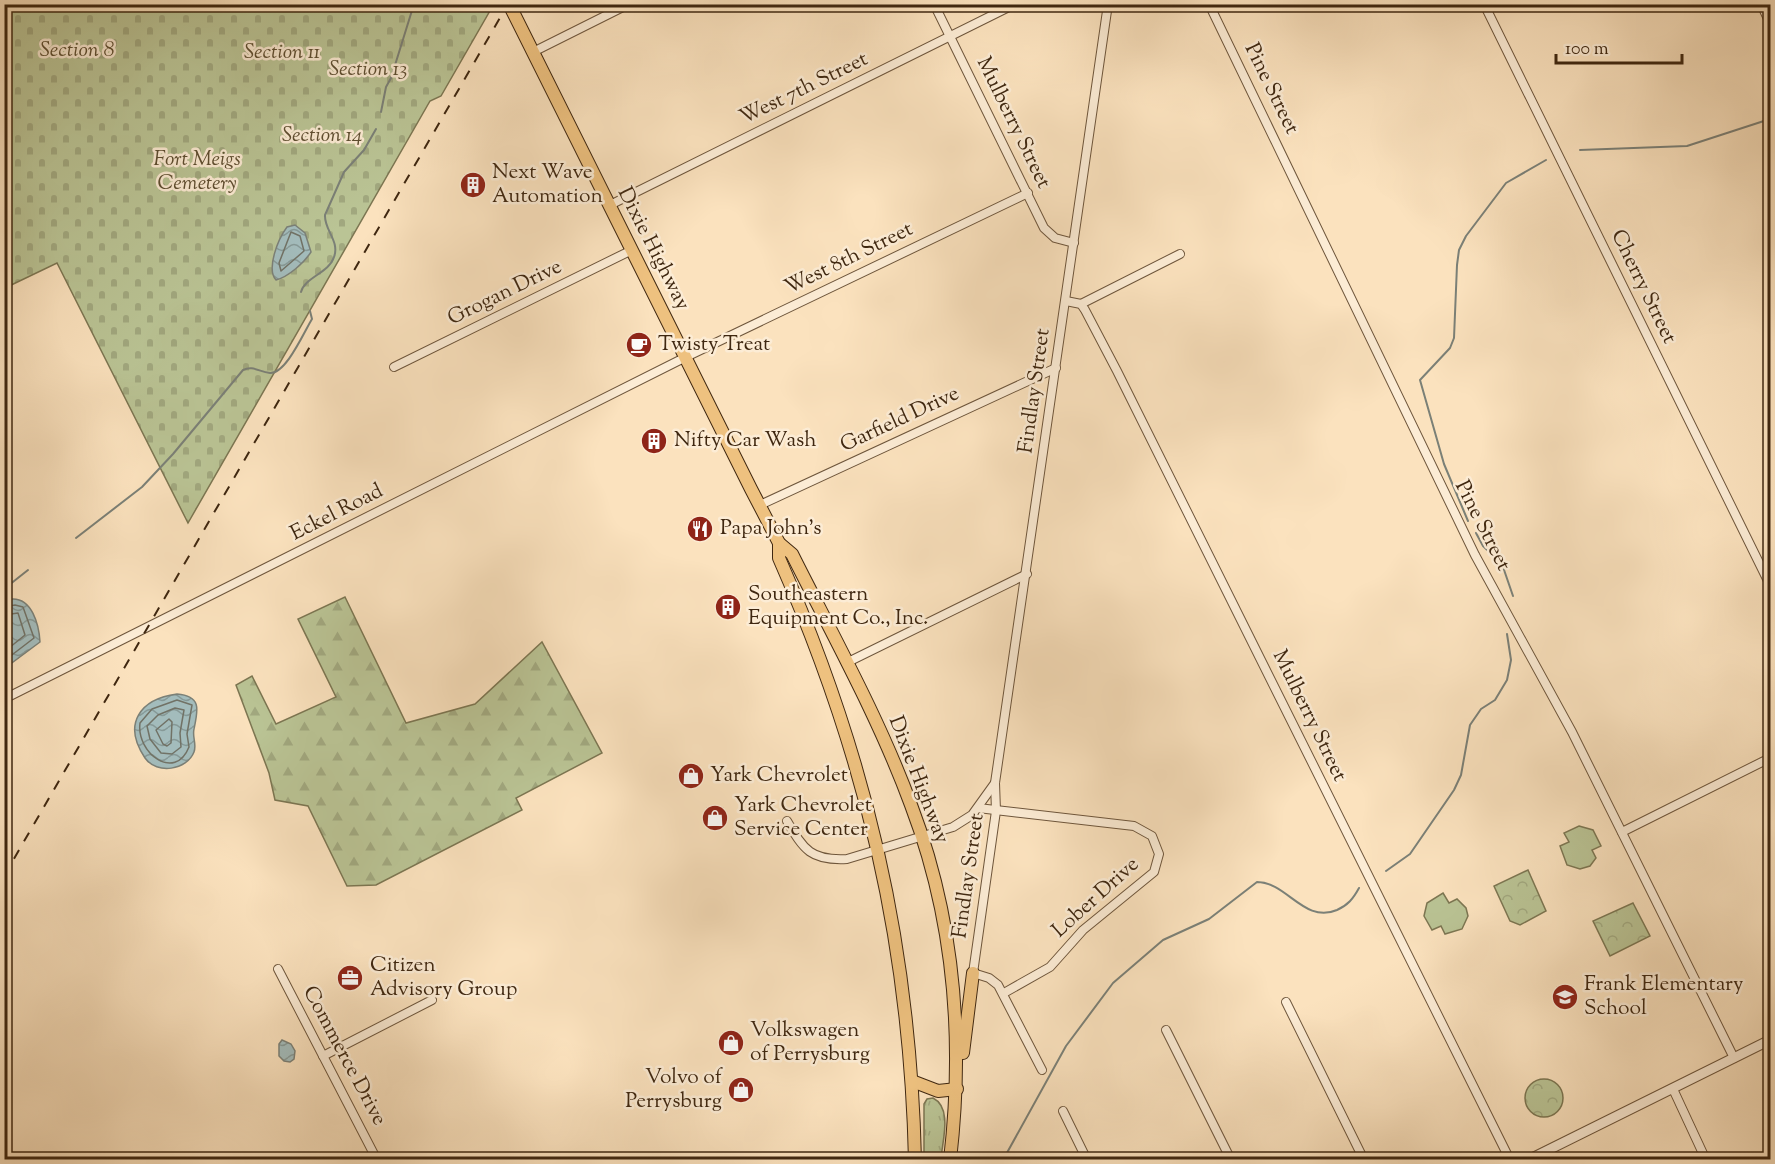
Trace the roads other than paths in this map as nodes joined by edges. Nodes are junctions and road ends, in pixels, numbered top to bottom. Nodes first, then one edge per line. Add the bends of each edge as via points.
1 (509, 4) edge
2 (629, 4) edge
3 (934, 4) edge
4 (1015, 4) edge
5 (1108, 4) edge
6 (1209, 4) edge
7 (1484, 4) edge
8 (1761, 4) edge
9 (1770, 23) edge
10 (950, 37) junction
11 (533, 52) junction
12 (1028, 193) junction
13 (610, 205) junction
14 (1074, 243) junction
15 (632, 250) junction
16 (1180, 254) dead end
17 (1066, 301) junction
18 (1081, 304) junction
19 (686, 357) junction
20 (394, 367) dead end
21 (1056, 368) junction
22 (760, 506) junction
23 (779, 543) junction
24 (1767, 569) edge
25 (1027, 574) junction
26 (1770, 585) edge
27 (846, 663) junction
28 (4, 699) edge
29 (1770, 758) edge
30 (995, 783) junction
31 (978, 808) junction
32 (996, 811) junction
33 (787, 821) dead end
34 (1622, 832) junction
35 (922, 837) junction
36 (879, 850) junction
37 (279, 969) dead end
38 (973, 973) junction
39 (1004, 993) junction
40 (432, 999) dead end
41 (1286, 1002) dead end
42 (1166, 1030) dead end
43 (1770, 1040) edge
44 (323, 1056) junction
45 (1734, 1058) junction
46 (1042, 1070) dead end
47 (912, 1081) junction
48 (957, 1089) junction
49 (1673, 1089) junction
50 (1063, 1111) dead end
51 (377, 1160) edge
52 (915, 1160) edge
53 (950, 1160) edge
54 (1087, 1160) edge
55 (1231, 1160) edge
56 (1364, 1160) edge
57 (1510, 1160) edge
58 (1528, 1160) edge
59 (1706, 1160) edge

1 - 11 main road, Dixie Highway
2 - 11 street
3 - 10 street, Mulberry Street
4 - 10 street, West 7th Street
5 - 14 street, Findlay Street
6 - 34 street, Pine Street via 1475,555
7 - 24 street, Cherry Street
8 - 9 street
10 - 12 street, Mulberry Street
10 - 13 street, West 7th Street
11 - 13 main road, Dixie Highway
12 - 14 street, Mulberry Street via 1049,233
12 - 19 street, West 8th Street
13 - 15 main road, Dixie Highway
14 - 17 street, Findlay Street
15 - 19 main road, Dixie Highway
15 - 20 street, Grogan Drive
16 - 18 street
17 - 18 street
17 - 21 street, Findlay Street
18 - 57 street, Mulberry Street via 1163,460
19 - 22 main road, Dixie Highway
19 - 28 street, Eckel Road
21 - 22 street, Garfield Drive
21 - 25 street, Findlay Street
22 - 23 main road, Dixie Highway
23 - 27 main road, Dixie Highway via 792,554
23 - 36 main road, Dixie Highway via 779,558 818,650 851,746
24 - 26 street, Cherry Street
25 - 27 street
25 - 30 street, Findlay Street
27 - 35 main road, Dixie Highway via 898,771
29 - 34 street
30 - 31 street, Findlay Street
30 - 32 street, Findlay Street
31 - 32 street, Lober Drive
31 - 35 street, Findlay Street via 953,827
32 - 38 street, Findlay Street
32 - 39 street, Lober Drive via 1134,826 1152,836 1159,854 1154,872 1083,930 1050,967
33 - 36 street, Findlay Street via 800,844 820,857 847,859
34 - 45 street, Pine Street
35 - 36 street, Findlay Street
35 - 48 main road, Dixie Highway via 949,959
36 - 47 main road, Dixie Highway via 899,956
37 - 44 street, Commerce Drive
38 - 39 street via 994,981
38 - 48 main road
39 - 46 street
40 - 44 street
41 - 56 street
42 - 55 street
43 - 45 street
44 - 51 street, Commerce Drive
45 - 49 street
47 - 48 main road via 938,1090
47 - 52 main road, Dixie Highway
48 - 53 main road, Dixie Highway
49 - 58 street
49 - 59 street
50 - 54 street

